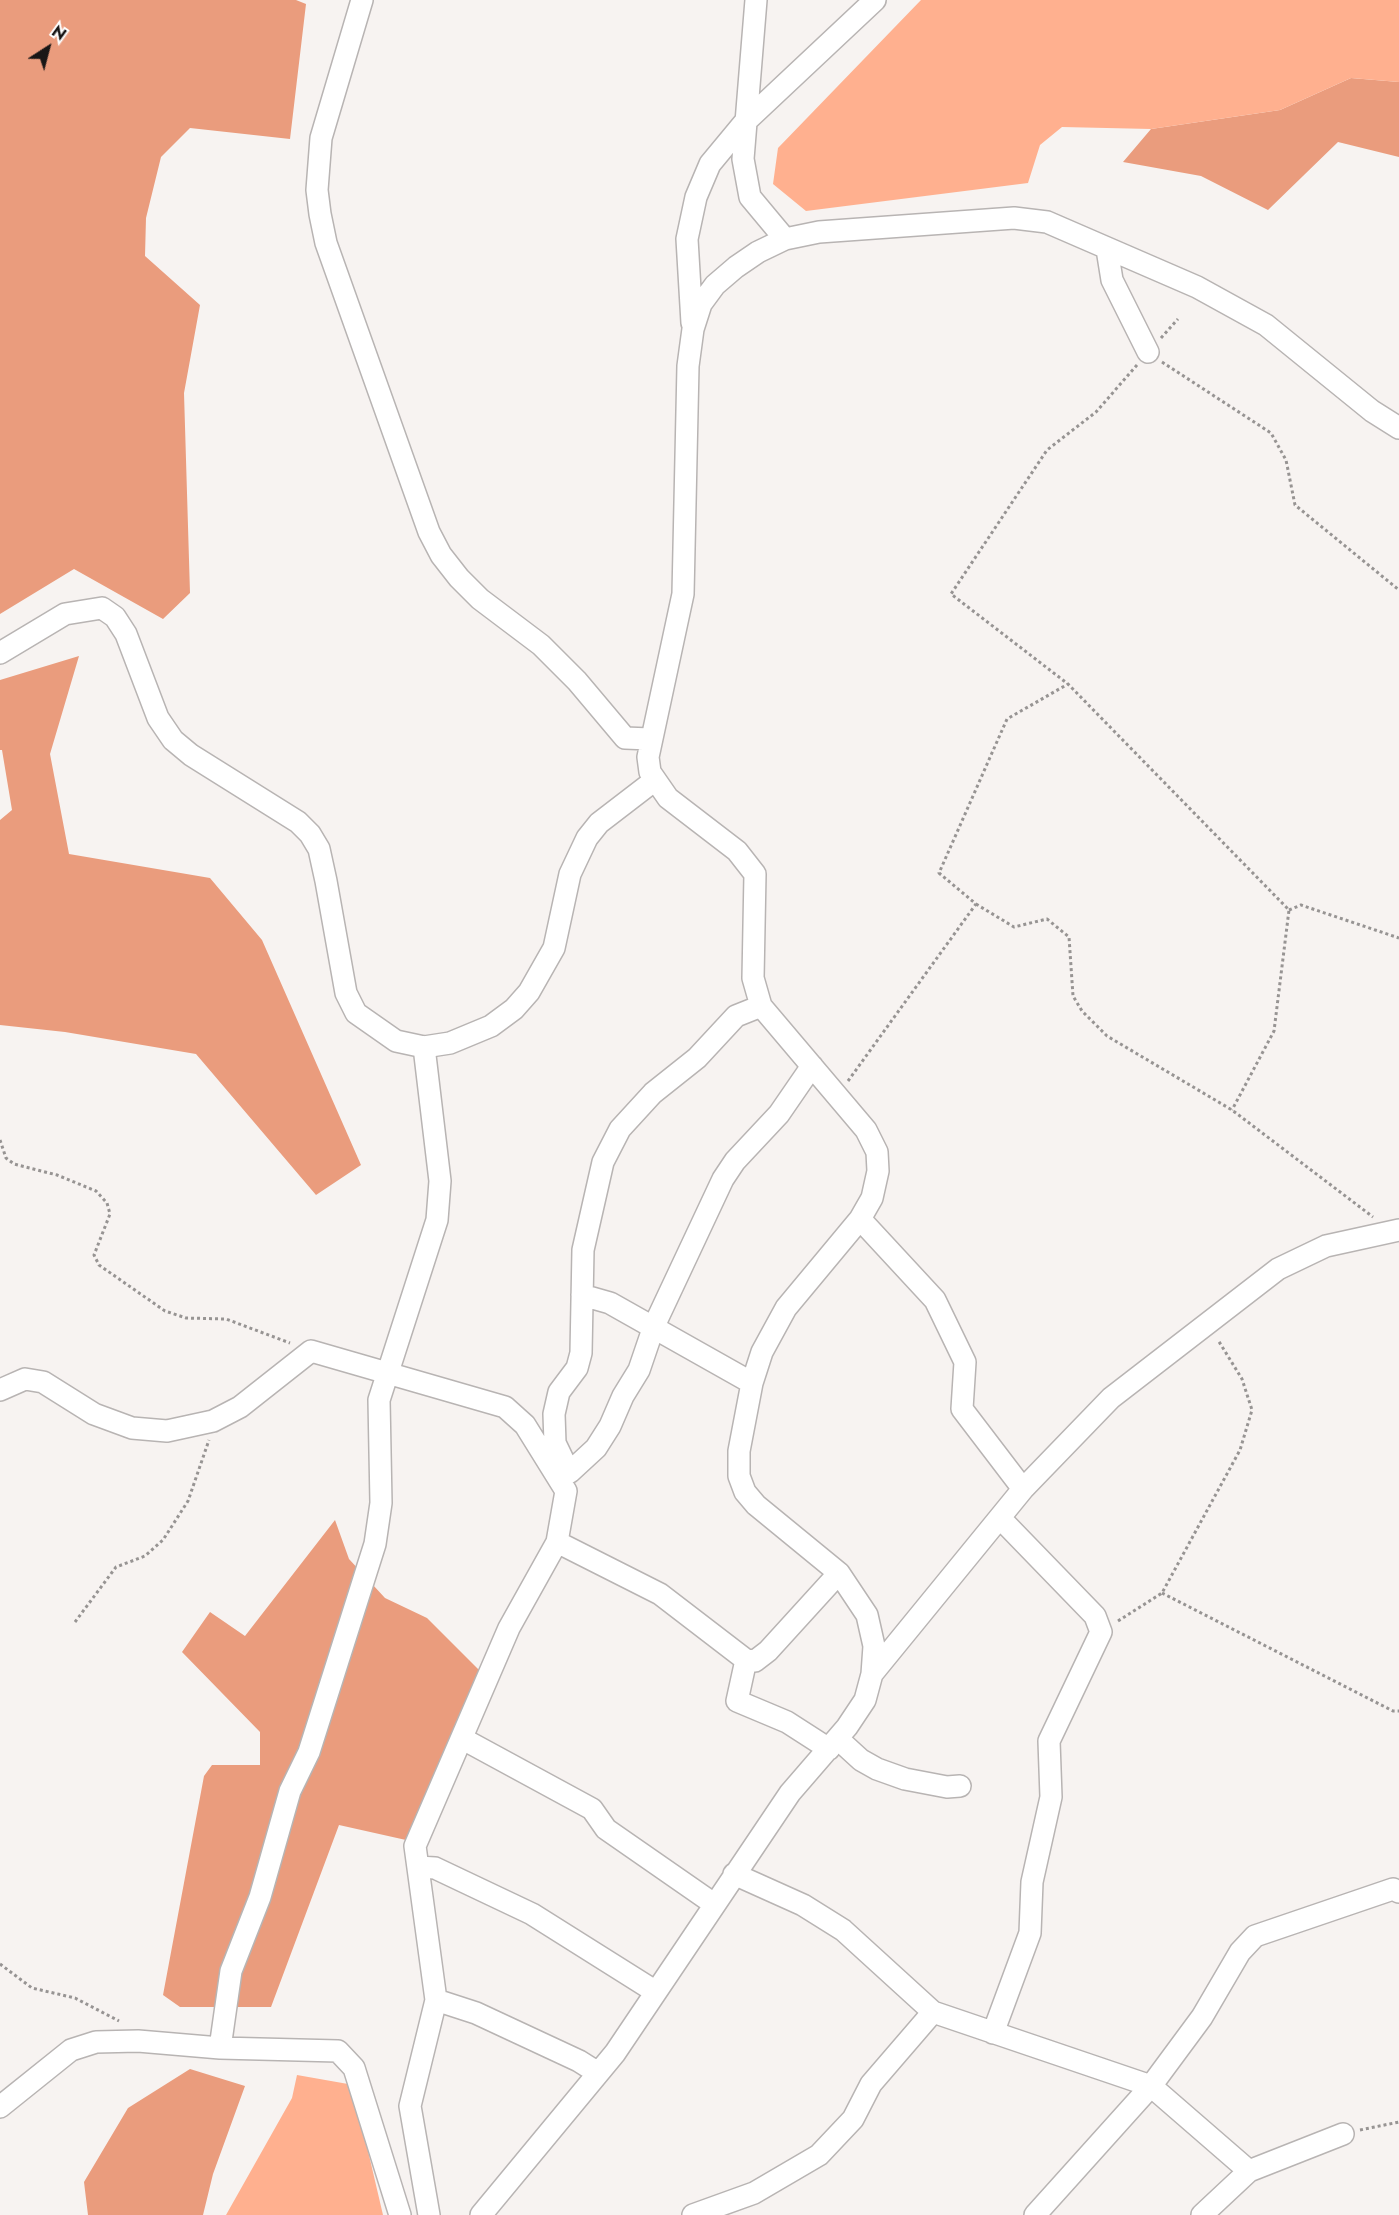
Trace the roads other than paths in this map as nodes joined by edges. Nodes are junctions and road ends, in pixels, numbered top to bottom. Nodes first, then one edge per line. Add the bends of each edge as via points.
1 (362, 0) edge
2 (756, 0) edge
3 (875, 0) edge
4 (744, 123) junction
5 (785, 239) junction
6 (1107, 249) junction
7 (693, 330) junction
8 (1148, 352) road end
9 (1399, 428) edge
10 (0, 653) edge
11 (650, 739) junction
12 (655, 780) junction
13 (761, 1006) junction
14 (424, 1047) junction
15 (812, 1066) junction
16 (860, 1219) junction
17 (1395, 1230) edge
18 (582, 1295) junction
19 (654, 1326) junction
20 (387, 1372) junction
21 (752, 1383) junction
22 (0, 1390) edge
23 (568, 1482) junction
24 (1023, 1489) junction
25 (1000, 1518) junction
26 (557, 1542) junction
27 (839, 1573) junction
28 (746, 1660) junction
29 (872, 1674) junction
30 (463, 1739) junction
31 (833, 1744) junction
32 (960, 1786) dead end
33 (418, 1867) junction
34 (734, 1874) junction
35 (1399, 1892) edge
36 (714, 1904) junction
37 (656, 1992) junction
38 (436, 2000) junction
39 (933, 2012) junction
40 (993, 2033) junction
41 (220, 2048) junction
42 (598, 2073) junction
43 (1151, 2086) junction
44 (0, 2107) edge
45 (1343, 2134) road end
46 (1249, 2171) junction
47 (400, 2215) edge
48 (429, 2215) edge
49 (481, 2215) edge
50 (693, 2215) edge
51 (1035, 2215) edge
52 (1202, 2215) edge

1 - 11 street via 321,138 317,190 320,214 326,243 429,532 459,578 541,645 625,738
2 - 4 street
3 - 4 street
4 - 5 street via 743,159 750,197
4 - 7 street via 710,164 696,197 687,238
5 - 6 street via 819,232 1014,218 1047,222
5 - 7 street via 758,252 715,285 701,304
6 - 8 street via 1112,280
6 - 9 street via 1197,287 1266,325 1372,411
7 - 11 street via 688,366 683,594
10 - 14 street via 65,614 102,608 115,617 126,634 158,717 173,740 298,822 310,834 319,849 346,993 356,1013 396,1041
11 - 12 street via 648,757
12 - 13 street via 668,798 737,852 755,874 753,978
12 - 14 street via 599,823 587,838 570,874 554,948 529,992 491,1026 450,1042
13 - 15 street
13 - 18 street via 736,1016 620,1129 603,1162 583,1251
14 - 20 street via 440,1180 437,1220
15 - 16 street via 866,1130 877,1152 878,1171 872,1198
15 - 19 street via 779,1114 723,1179
16 - 21 street via 786,1308 762,1352
16 - 24 street via 935,1300 965,1362 962,1409
17 - 24 street via 1326,1246 1278,1269 1111,1398
18 - 19 street
18 - 23 street via 581,1353 577,1368 559,1392 554,1414 555,1443
19 - 21 street
19 - 23 street via 639,1370 610,1426
20 - 22 street via 311,1351 240,1407 213,1421 167,1431 132,1428 93,1414 43,1382 25,1378
20 - 23 street via 505,1407 525,1425
20 - 41 street via 379,1400 381,1503 375,1544 309,1752 290,1791 260,1896 231,1971
21 - 27 street via 739,1451 739,1476 745,1492
23 - 26 street
24 - 25 street
25 - 29 street
25 - 40 street via 1080,1599 1095,1616 1101,1632 1048,1741 1051,1797 1032,1882 1030,1933
26 - 28 street via 660,1594
26 - 30 street via 509,1628
27 - 28 street via 768,1651 755,1661
27 - 29 street via 867,1615 874,1646
28 - 31 street via 737,1701
29 - 31 street via 865,1700
30 - 33 street via 415,1846
30 - 36 street via 592,1809 606,1829
31 - 32 street via 905,1779
31 - 34 street via 790,1793
33 - 37 street via 435,1868 532,1914
33 - 38 street
34 - 36 street
34 - 39 street via 803,1905 843,1930
35 - 43 street via 1393,1889 1255,1936 1240,1952 1202,2017
36 - 37 street
37 - 42 street
38 - 42 street via 476,2013
38 - 48 street via 410,2106
39 - 40 street
39 - 50 street via 871,2084 853,2119 819,2155 754,2193
40 - 43 street
41 - 44 street via 138,2041 96,2042 71,2050
41 - 47 street via 338,2051 354,2068
42 - 49 street
43 - 46 street
43 - 51 street
45 - 46 street
46 - 52 street

